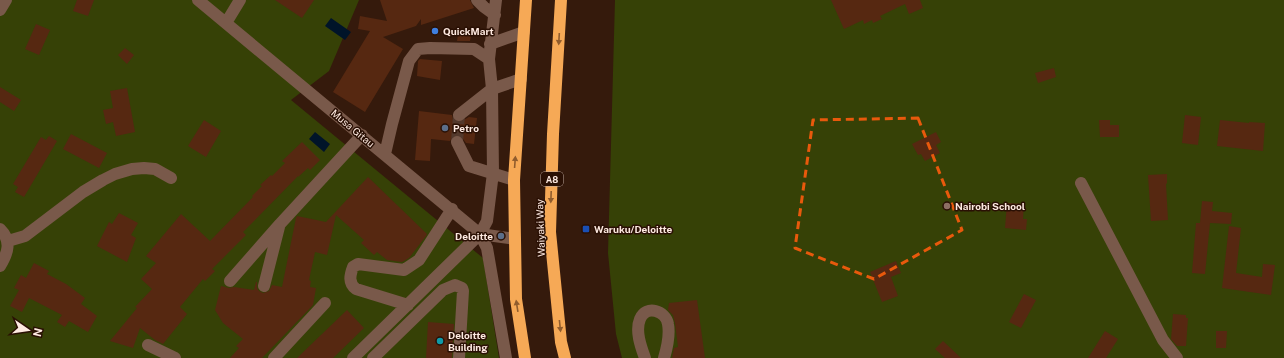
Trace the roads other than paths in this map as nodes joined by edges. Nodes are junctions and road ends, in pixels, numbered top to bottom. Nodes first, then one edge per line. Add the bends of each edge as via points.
1 (6, 0) edge
2 (198, 0) edge
3 (240, 0) edge
4 (477, 0) edge
5 (496, 0) edge
6 (526, 0) edge
7 (561, 0) edge
8 (0, 10) edge
9 (495, 15) junction
10 (226, 23) junction
11 (524, 32) junction
12 (490, 44) junction
13 (489, 59) junction
14 (521, 79) junction
15 (492, 89) junction
16 (459, 115) dead end
17 (362, 135) junction
18 (457, 142) tunnel mouth
19 (385, 154) junction
20 (493, 173) junction
21 (171, 178) dead end
22 (514, 180) junction
23 (1081, 183) dead end
24 (452, 209) junction
25 (280, 224) junction
26 (0, 229) edge
27 (480, 234) junction
28 (515, 239) junction
29 (8, 241) junction
30 (0, 266) edge
31 (230, 281) dead end
32 (264, 286) dead end
33 (325, 303) dead end
34 (408, 304) junction
35 (148, 345) dead end
36 (175, 358) edge
37 (274, 358) edge
38 (353, 358) edge
39 (373, 358) edge
40 (460, 358) edge
41 (506, 358) edge
42 (525, 358) edge
43 (565, 358) edge
44 (645, 358) edge
45 (664, 358) edge
46 (1177, 358) edge

1 - 8 street
2 - 10 street, Musa Gitau
3 - 10 street
4 - 9 street
5 - 9 street
6 - 11 highway
7 -> 43 highway, Waiyaki Way / A8 via 550,232 561,342
9 - 12 street
10 - 17 street, Musa Gitau
11 - 12 street
11 - 14 highway
12 - 13 street
13 - 15 street
13 - 19 street via 474,49 418,49 410,61
14 - 15 street
22 -> 14 highway
15 - 16 street
15 - 20 street
17 - 19 street, Musa Gitau
17 - 25 street
18 - 20 street via 469,166
19 - 24 street, Musa Gitau
20 - 22 street
20 - 27 street via 487,221
21 - 29 street via 155,169 144,168 115,174 83,192 25,236
22 - 28 highway
23 - 46 street via 1163,340
24 - 27 street, Musa Gitau
24 - 34 street via 419,260 404,270 358,264 353,267 350,280 356,289
25 - 31 street
25 - 32 street
26 - 29 street
27 - 28 street
27 - 34 street
27 - 41 street via 487,248
42 -> 28 highway via 516,299
29 - 30 street via 7,254
33 - 37 street
34 - 38 street
35 - 36 street
39 - 40 street via 443,290 455,285 463,291
44 - 45 street via 638,326 644,312 648,310 664,315 668,324

